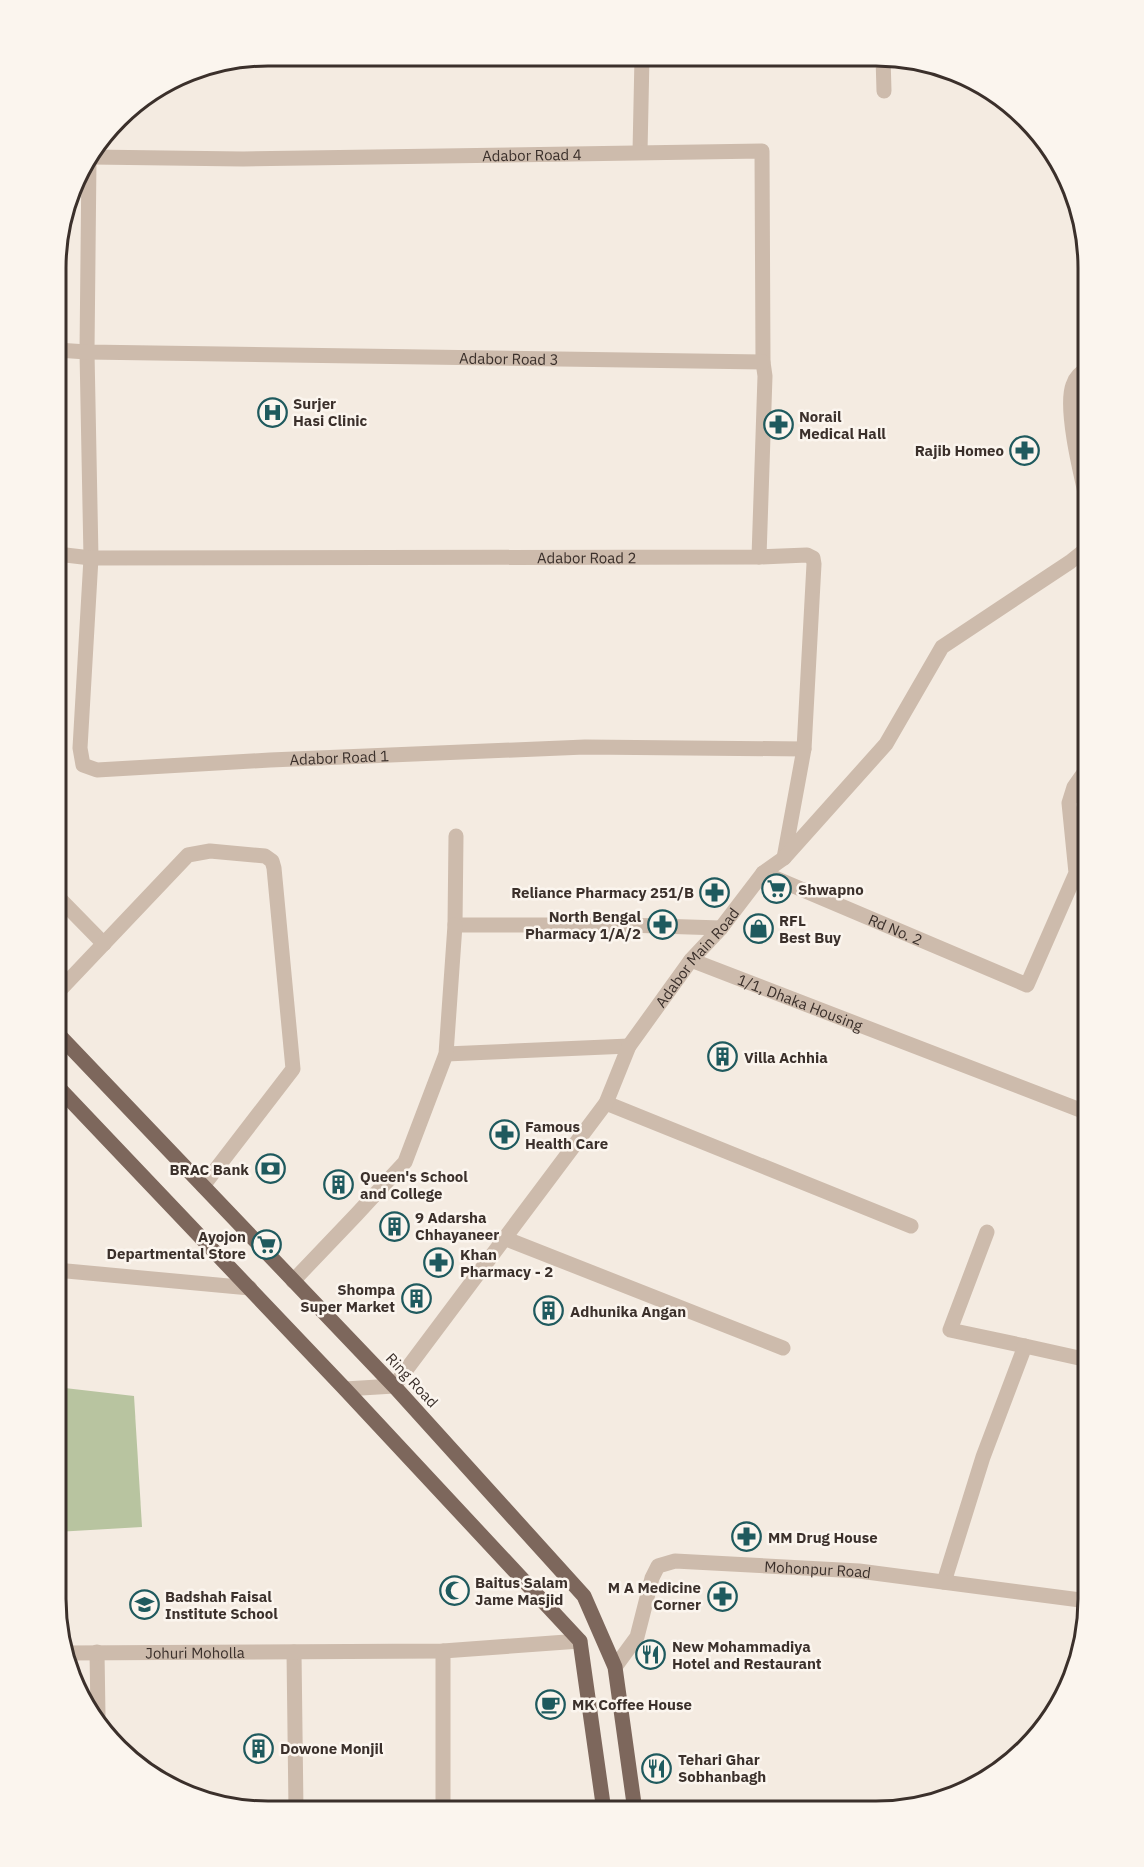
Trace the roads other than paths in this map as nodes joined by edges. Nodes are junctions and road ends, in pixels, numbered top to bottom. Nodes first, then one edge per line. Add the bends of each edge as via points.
1 (642, 66) edge
2 (883, 67) edge
3 (884, 91) dead end
4 (640, 152) junction
5 (99, 158) edge
6 (90, 173) edge
7 (66, 351) edge
8 (87, 352) junction
9 (763, 362) junction
10 (1078, 375) edge
11 (1078, 461) edge
12 (66, 555) edge
13 (1078, 556) edge
14 (759, 557) junction
15 (91, 558) junction
16 (804, 749) junction
17 (1078, 782) edge
18 (456, 836) dead end
19 (1078, 852) edge
20 (784, 858) junction
21 (763, 873) junction
22 (1078, 882) edge
23 (66, 905) edge
24 (455, 925) junction
25 (721, 928) junction
26 (104, 944) junction
27 (691, 960) junction
28 (66, 984) edge
29 (66, 1042) edge
30 (629, 1046) junction
31 (446, 1054) junction
32 (66, 1095) edge
33 (606, 1103) junction
34 (1078, 1109) edge
35 (203, 1186) junction
36 (911, 1226) dead end
37 (987, 1233) dead end
38 (504, 1238) junction
39 (66, 1271) edge
40 (293, 1281) junction
41 (250, 1288) junction
42 (1025, 1346) junction
43 (783, 1348) dead end
44 (1078, 1358) edge
45 (394, 1386) junction
46 (345, 1389) junction
47 (944, 1582) junction
48 (1078, 1600) edge
49 (580, 1641) junction
50 (443, 1651) junction
51 (97, 1652) junction
52 (294, 1652) junction
53 (74, 1653) edge
54 (615, 1667) junction
55 (98, 1707) edge
56 (296, 1801) edge
57 (443, 1801) edge
58 (603, 1801) edge
59 (634, 1801) edge

1 - 4 street
2 - 3 street
4 - 5 street, Adabor Road 4
4 - 9 street, Adabor Road 4 via 762,151
6 - 8 street
7 - 8 street, Adabor Road 3
8 - 9 street, Adabor Road 3
8 - 15 street
9 - 14 street
10 - 11 street via 1072,385 1071,401
12 - 15 street, Adabor Road 2
13 - 20 street, Adabor Main Road via 942,647 886,744
14 - 15 street, Adabor Road 2
14 - 16 street, Adabor Road 2 via 813,558
15 - 16 street, Adabor Road 1 via 80,748 83,765 97,770 585,747
16 - 20 street, Adabor Road 2
17 - 19 street via 1069,804
18 - 24 street
20 - 21 street, Adabor Main Road
21 - 22 street, Rd No. 2 via 1027,985
21 - 25 street, Adabor Main Road
23 - 26 street
24 - 25 street
24 - 31 street
25 - 27 street, Adabor Main Road
26 - 28 street
26 - 35 street via 188,855 210,851 265,856 272,861 293,1069
27 - 30 street, Adabor Main Road
27 - 34 street, 1/1, Dhaka Housing
29 - 35 main road, Ring Road
30 - 31 street
30 - 33 street, Adabor Main Road
31 - 40 street via 405,1162
32 - 41 main road
33 - 36 street
33 - 38 street, Adabor Main Road
35 - 40 main road, Ring Road
37 - 42 street via 950,1330
38 - 43 street
38 - 45 street, Adabor Main Road
39 - 41 street
40 - 45 main road, Ring Road
41 - 46 main road
42 - 44 street
42 - 47 street via 983,1457
45 - 46 street
45 - 54 main road, Ring Road via 584,1596
46 - 49 main road
47 - 48 street, Mohonpur Road
47 - 54 street, Mohonpur Road via 859,1571 675,1561 658,1566 637,1636
49 - 50 street, Johuri Moholla
49 - 58 main road
50 - 52 street, Johuri Moholla
50 - 57 street
51 - 52 street, Johuri Moholla
51 - 53 street, Johuri Moholla
51 - 55 street
52 - 56 street
54 - 59 main road, Ring Road

